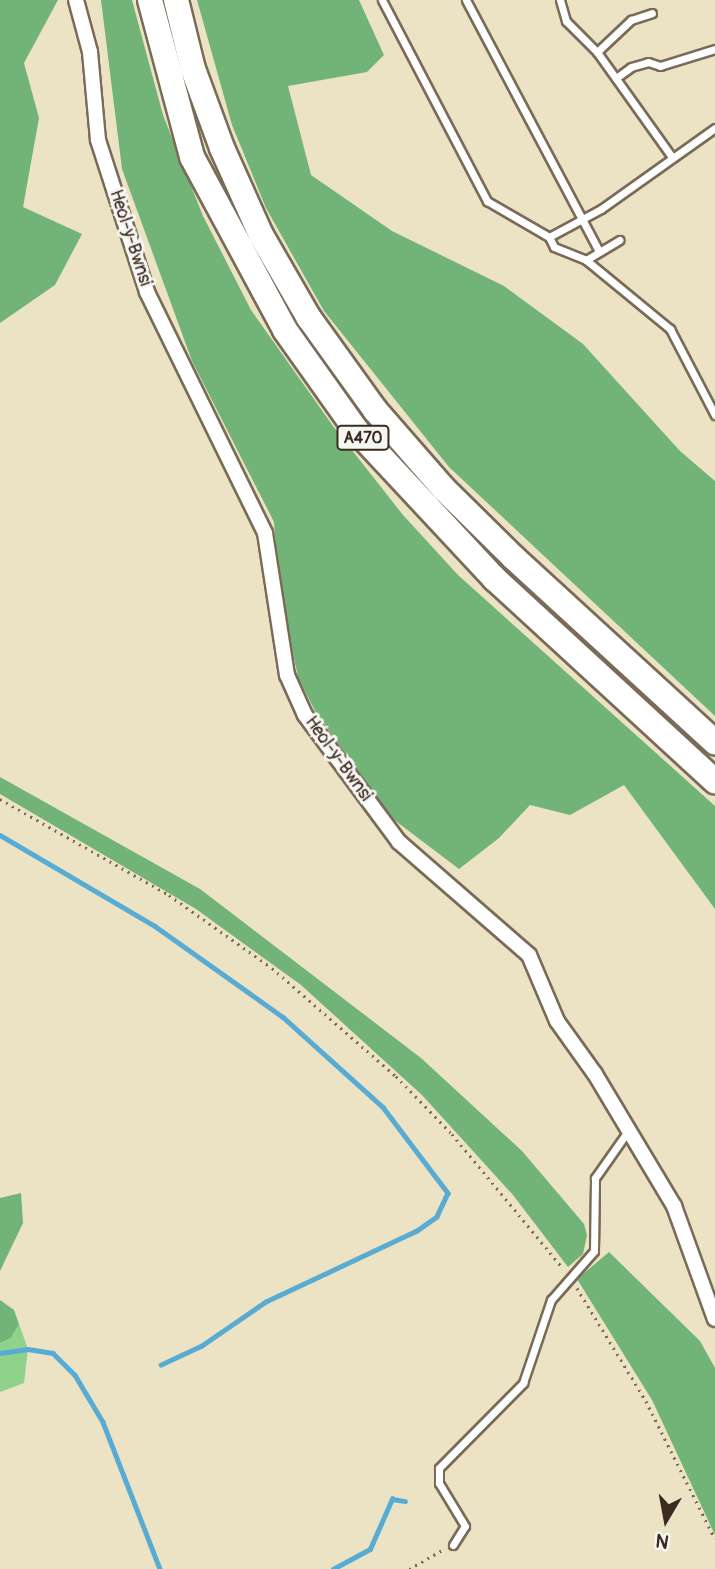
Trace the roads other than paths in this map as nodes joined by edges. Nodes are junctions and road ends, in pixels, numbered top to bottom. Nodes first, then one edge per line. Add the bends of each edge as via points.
1 (76, 0) edge
2 (150, 0) edge
3 (176, 0) edge
4 (382, 0) edge
5 (466, 0) edge
6 (560, 0) edge
7 (652, 13) dead end
8 (715, 49) edge
9 (597, 52) junction
10 (617, 78) junction
11 (715, 128) edge
12 (672, 157) junction
13 (580, 221) junction
14 (549, 237) junction
15 (619, 240) dead end
16 (598, 251) junction
17 (586, 260) junction
18 (715, 415) edge
19 (715, 742) edge
20 (715, 781) edge
21 (628, 1130) junction
22 (715, 1319) edge
23 (453, 1545) road end

1 - 21 street, Heol-y-Bwnsi via 90,52 102,152 147,292 265,533 287,675 305,715 399,842 530,955 557,1021
2 - 20 highway, A470 via 192,157 285,330 356,430 495,579
3 - 19 highway, A470 via 193,69 261,235 309,318 375,410 444,489 514,558
4 - 14 lane via 487,201
5 - 13 lane
6 - 9 lane via 566,21
7 - 9 lane via 632,20
8 - 10 lane via 660,66 648,62 631,67
9 - 10 lane
10 - 12 lane
11 - 12 lane
12 - 13 lane
13 - 14 lane
13 - 16 lane
14 - 17 lane via 554,247
15 - 16 lane
16 - 17 lane
17 - 18 lane via 670,329
21 - 22 street, Heol-y-Bwnsi via 674,1206
21 - 23 lane via 595,1178 594,1251 551,1300 523,1383 439,1468 439,1482 465,1526

